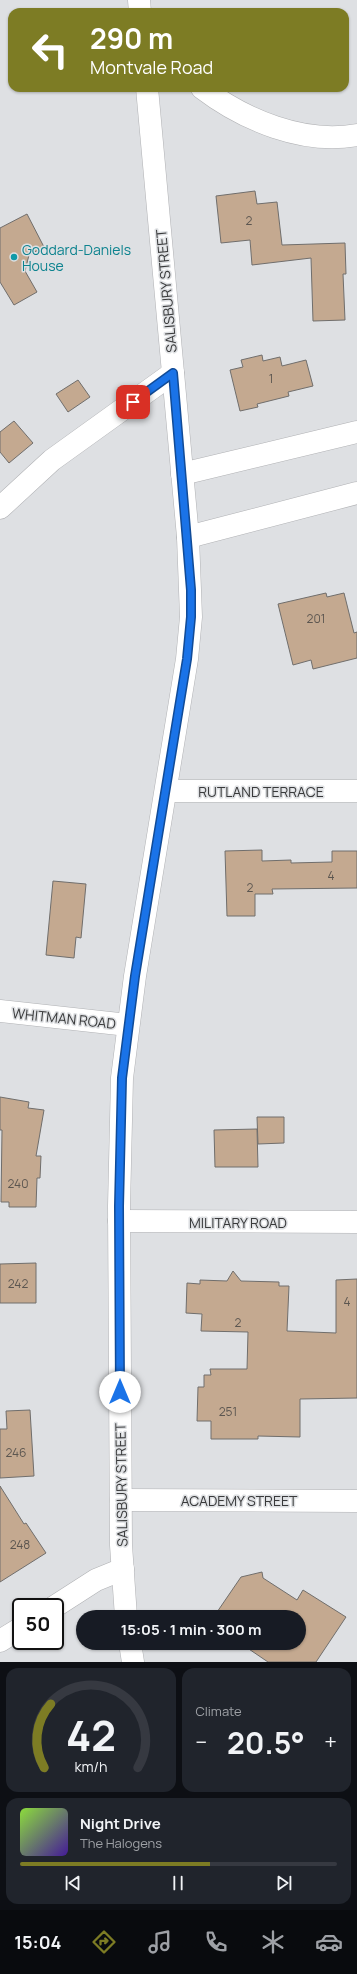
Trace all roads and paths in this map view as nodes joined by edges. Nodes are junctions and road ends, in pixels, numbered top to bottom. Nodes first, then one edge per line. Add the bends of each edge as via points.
1 (147, 92) edge
2 (208, 92) edge
3 (357, 135) edge
4 (173, 373) junction
5 (357, 432) edge
6 (182, 474) junction
7 (357, 493) edge
8 (0, 508) edge
9 (188, 537) junction
10 (166, 791) junction
11 (357, 791) edge
12 (0, 1010) edge
13 (128, 1025) junction
14 (119, 1221) junction
15 (357, 1222) edge
16 (121, 1500) junction
17 (357, 1501) edge
18 (123, 1569) junction
19 (64, 1601) edge
20 (126, 1610) edge
21 (12, 1634) edge
22 (0, 1641) edge
23 (131, 1650) edge
24 (133, 1662) edge

1 - 4 street, SALISBURY STREET
2 - 3 street via 240,112 278,127 326,137
4 - 6 street, SALISBURY STREET
4 - 8 street via 52,460
5 - 6 street
6 - 9 street, SALISBURY STREET
7 - 9 street
9 - 10 street, SALISBURY STREET via 191,617 187,659
10 - 11 street, RUTLAND TERRACE
10 - 13 street, SALISBURY STREET
12 - 13 street, WHITMAN ROAD
13 - 14 street, SALISBURY STREET via 122,1078
14 - 15 street, MILITARY ROAD
14 - 16 street, SALISBURY STREET
16 - 17 street, ACADEMY STREET
16 - 18 street, SALISBURY STREET
18 - 19 street via 96,1580
18 - 20 street, SALISBURY STREET
21 - 22 street
23 - 24 street

